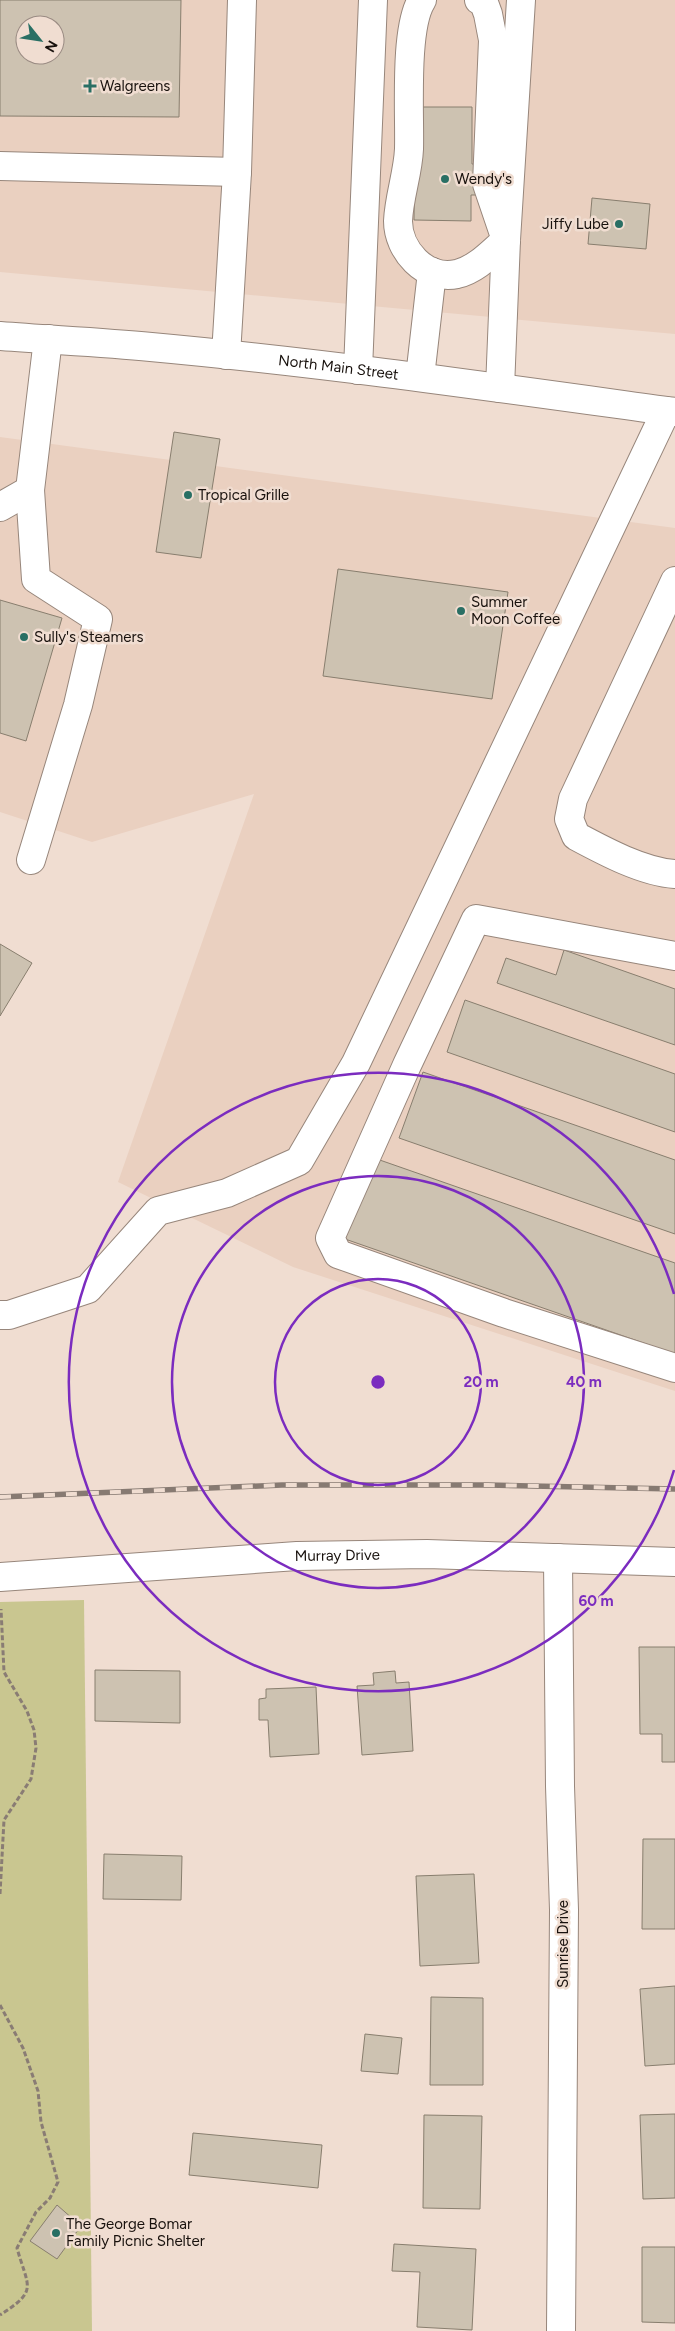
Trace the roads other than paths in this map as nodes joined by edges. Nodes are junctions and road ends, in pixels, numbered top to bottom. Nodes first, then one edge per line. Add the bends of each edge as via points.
1 (242, 0) edge
2 (373, 0) edge
3 (422, 0) edge
4 (479, 0) edge
5 (521, 0) edge
6 (0, 166) edge
7 (237, 172) junction
8 (506, 240) junction
9 (432, 272) junction
10 (0, 336) edge
11 (48, 339) junction
12 (226, 355) junction
13 (358, 370) junction
14 (420, 377) junction
15 (500, 388) junction
16 (670, 412) edge
17 (30, 490) junction
18 (0, 507) edge
19 (675, 581) edge
20 (31, 860) dead end
21 (675, 874) edge
22 (675, 956) edge
23 (0, 1315) edge
24 (675, 1368) edge
25 (558, 1558) junction
26 (675, 1562) edge
27 (0, 1577) edge
28 (561, 2331) edge

1 - 7 street
2 - 13 street
3 - 9 street via 416,9 411,34 409,155 398,221 401,240 410,258
4 - 8 street via 484,3 488,14 493,40 487,184
5 - 8 street
6 - 7 street
7 - 12 street
8 - 9 street via 477,266 456,274
8 - 15 street
9 - 14 street
10 - 11 street, North Main Street
11 - 12 street, North Main Street
11 - 17 street
12 - 13 street, North Main Street
13 - 14 street, North Main Street
14 - 15 street, North Main Street
15 - 16 street, North Main Street
16 - 23 street via 609,532 356,1063 299,1161 227,1193 158,1211 88,1289 9,1315
17 - 18 street
17 - 20 street via 36,579 98,619 78,705
19 - 21 street via 573,799 570,819 576,836 603,850 664,873
22 - 24 street via 476,919 330,1238 338,1254
25 - 26 street, Murray Drive
25 - 27 street, Murray Drive via 428,1554 297,1556
25 - 28 street, Sunrise Drive via 564,1910

